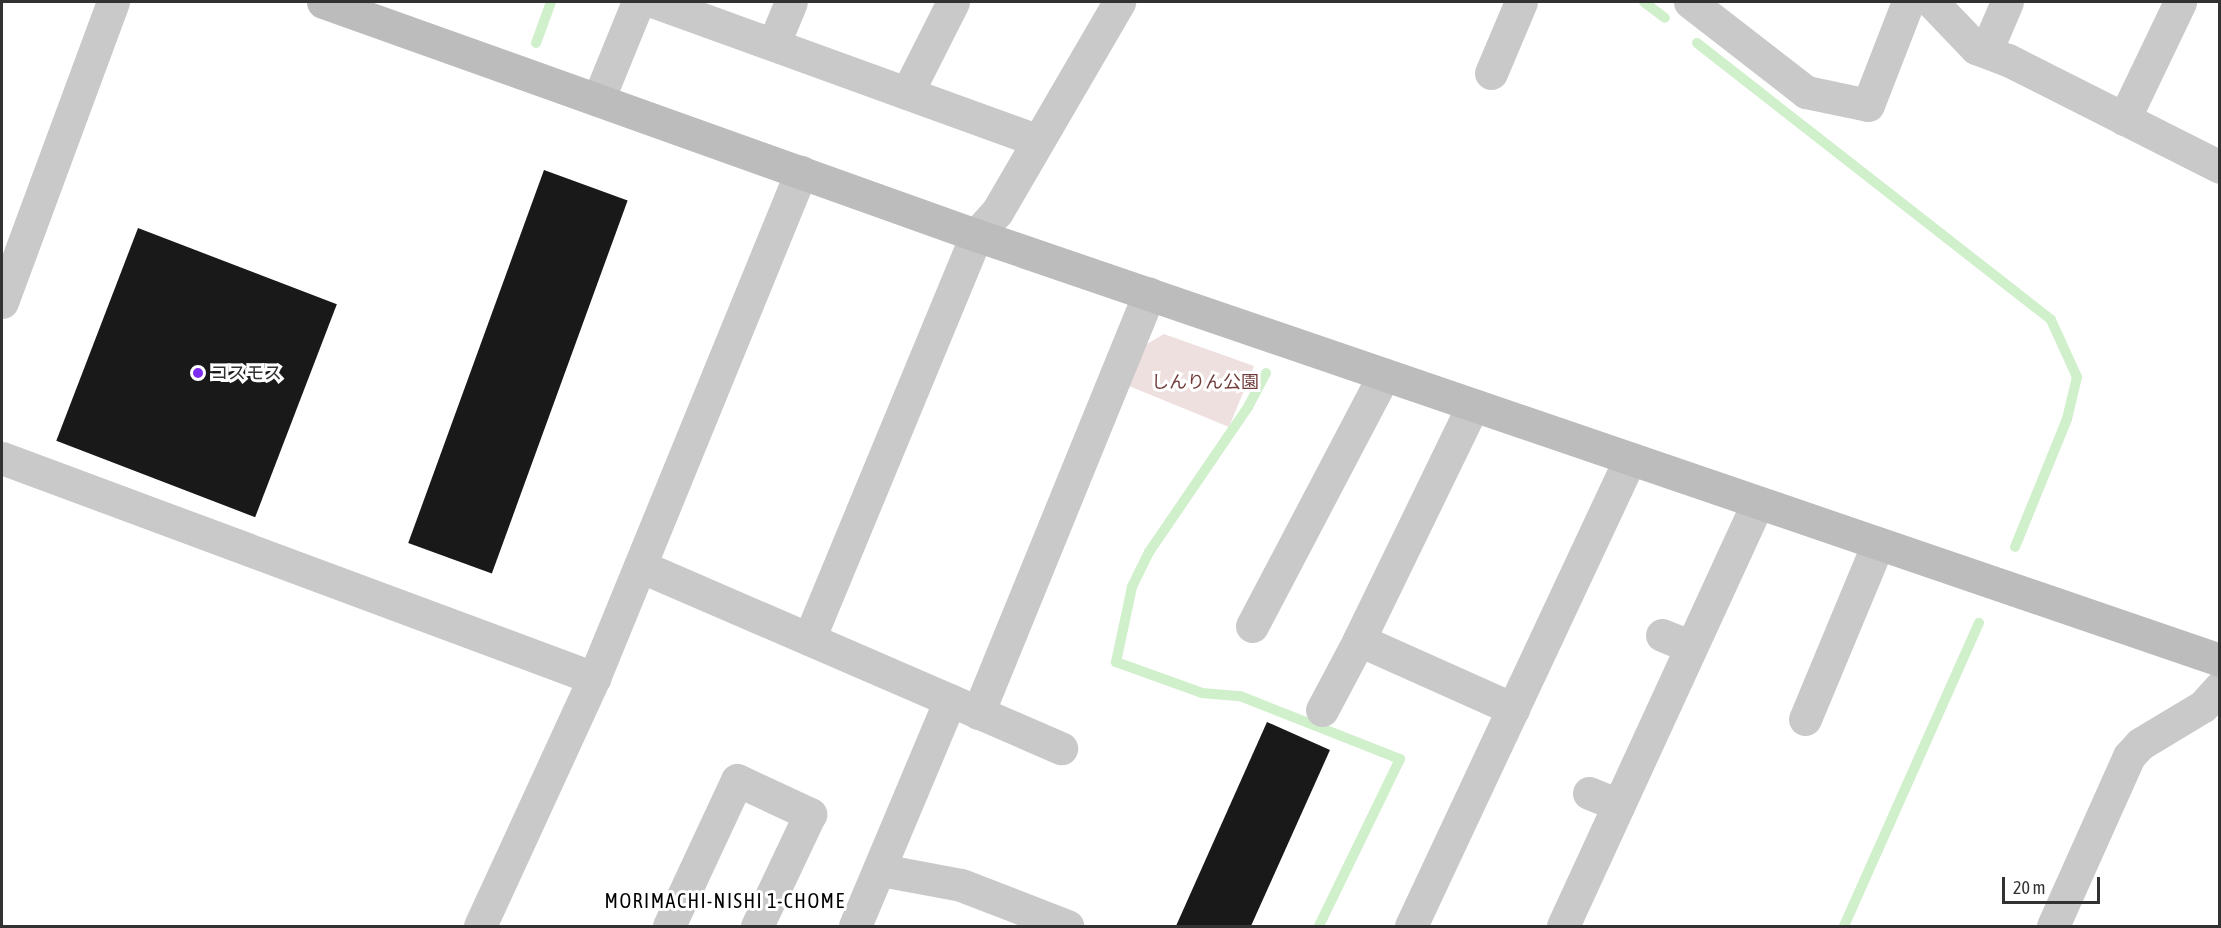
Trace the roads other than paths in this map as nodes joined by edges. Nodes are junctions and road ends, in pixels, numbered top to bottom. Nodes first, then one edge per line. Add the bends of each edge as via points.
1 (113, 2) edge
2 (323, 2) edge
3 (638, 2) edge
4 (656, 2) edge
5 (791, 2) edge
6 (953, 2) edge
7 (1119, 2) edge
8 (1521, 2) edge
9 (1908, 2) edge
10 (1932, 2) edge
11 (2007, 2) edge
12 (2180, 2) edge
13 (1706, 6) edge
14 (774, 43) junction
15 (1986, 51) junction
16 (1491, 73) dead end
17 (907, 93) junction
18 (598, 100) junction
19 (2124, 119) junction
20 (1038, 141) junction
21 (2220, 167) edge
22 (801, 172) junction
23 (976, 235) junction
24 (1149, 294) junction
25 (2, 302) edge
26 (1384, 375) junction
27 (1473, 405) junction
28 (2, 458) edge
29 (1630, 459) junction
30 (1758, 502) junction
31 (1878, 544) junction
32 (640, 566) junction
33 (1252, 626) dead end
34 (1662, 634) dead end
35 (809, 639) junction
36 (1359, 640) junction
37 (1691, 647) junction
38 (2220, 660) edge
39 (594, 678) junction
40 (2220, 687) edge
41 (964, 707) junction
42 (1513, 709) junction
43 (1323, 710) dead end
44 (1805, 719) dead end
45 (1060, 748) dead end
46 (1589, 793) dead end
47 (1619, 806) junction
48 (881, 870) junction
49 (1046, 923) edge
50 (480, 927) edge
51 (669, 927) edge
52 (757, 927) edge
53 (855, 927) edge
54 (1411, 927) edge
55 (1563, 927) edge
56 (2053, 927) edge

1 - 25 street
2 - 18 street
3 - 18 street
4 - 14 street
5 - 14 street
6 - 17 street
7 - 20 street
8 - 16 street
9 - 13 street via 1868,105 1806,92
10 - 15 street via 1976,48
11 - 15 street
12 - 19 street
14 - 17 street
15 - 19 street
17 - 20 street
18 - 22 street
19 - 21 street
20 - 23 street via 997,212
22 - 23 street
22 - 32 street
23 - 24 street
23 - 35 street
24 - 26 street
24 - 41 street
26 - 27 street
26 - 33 street
27 - 29 street
27 - 36 street
28 - 39 street
29 - 30 street
29 - 42 street
30 - 31 street
30 - 37 street
31 - 38 street
31 - 44 street
32 - 35 street
32 - 39 street
34 - 37 street
35 - 41 street
36 - 42 street
36 - 43 street
37 - 47 street
39 - 50 street
40 - 56 street via 2203,706 2140,744 2129,756
41 - 45 street
41 - 48 street
42 - 54 street
46 - 47 street
47 - 55 street
48 - 49 street via 961,885
48 - 53 street
51 - 52 street via 737,780 810,814

